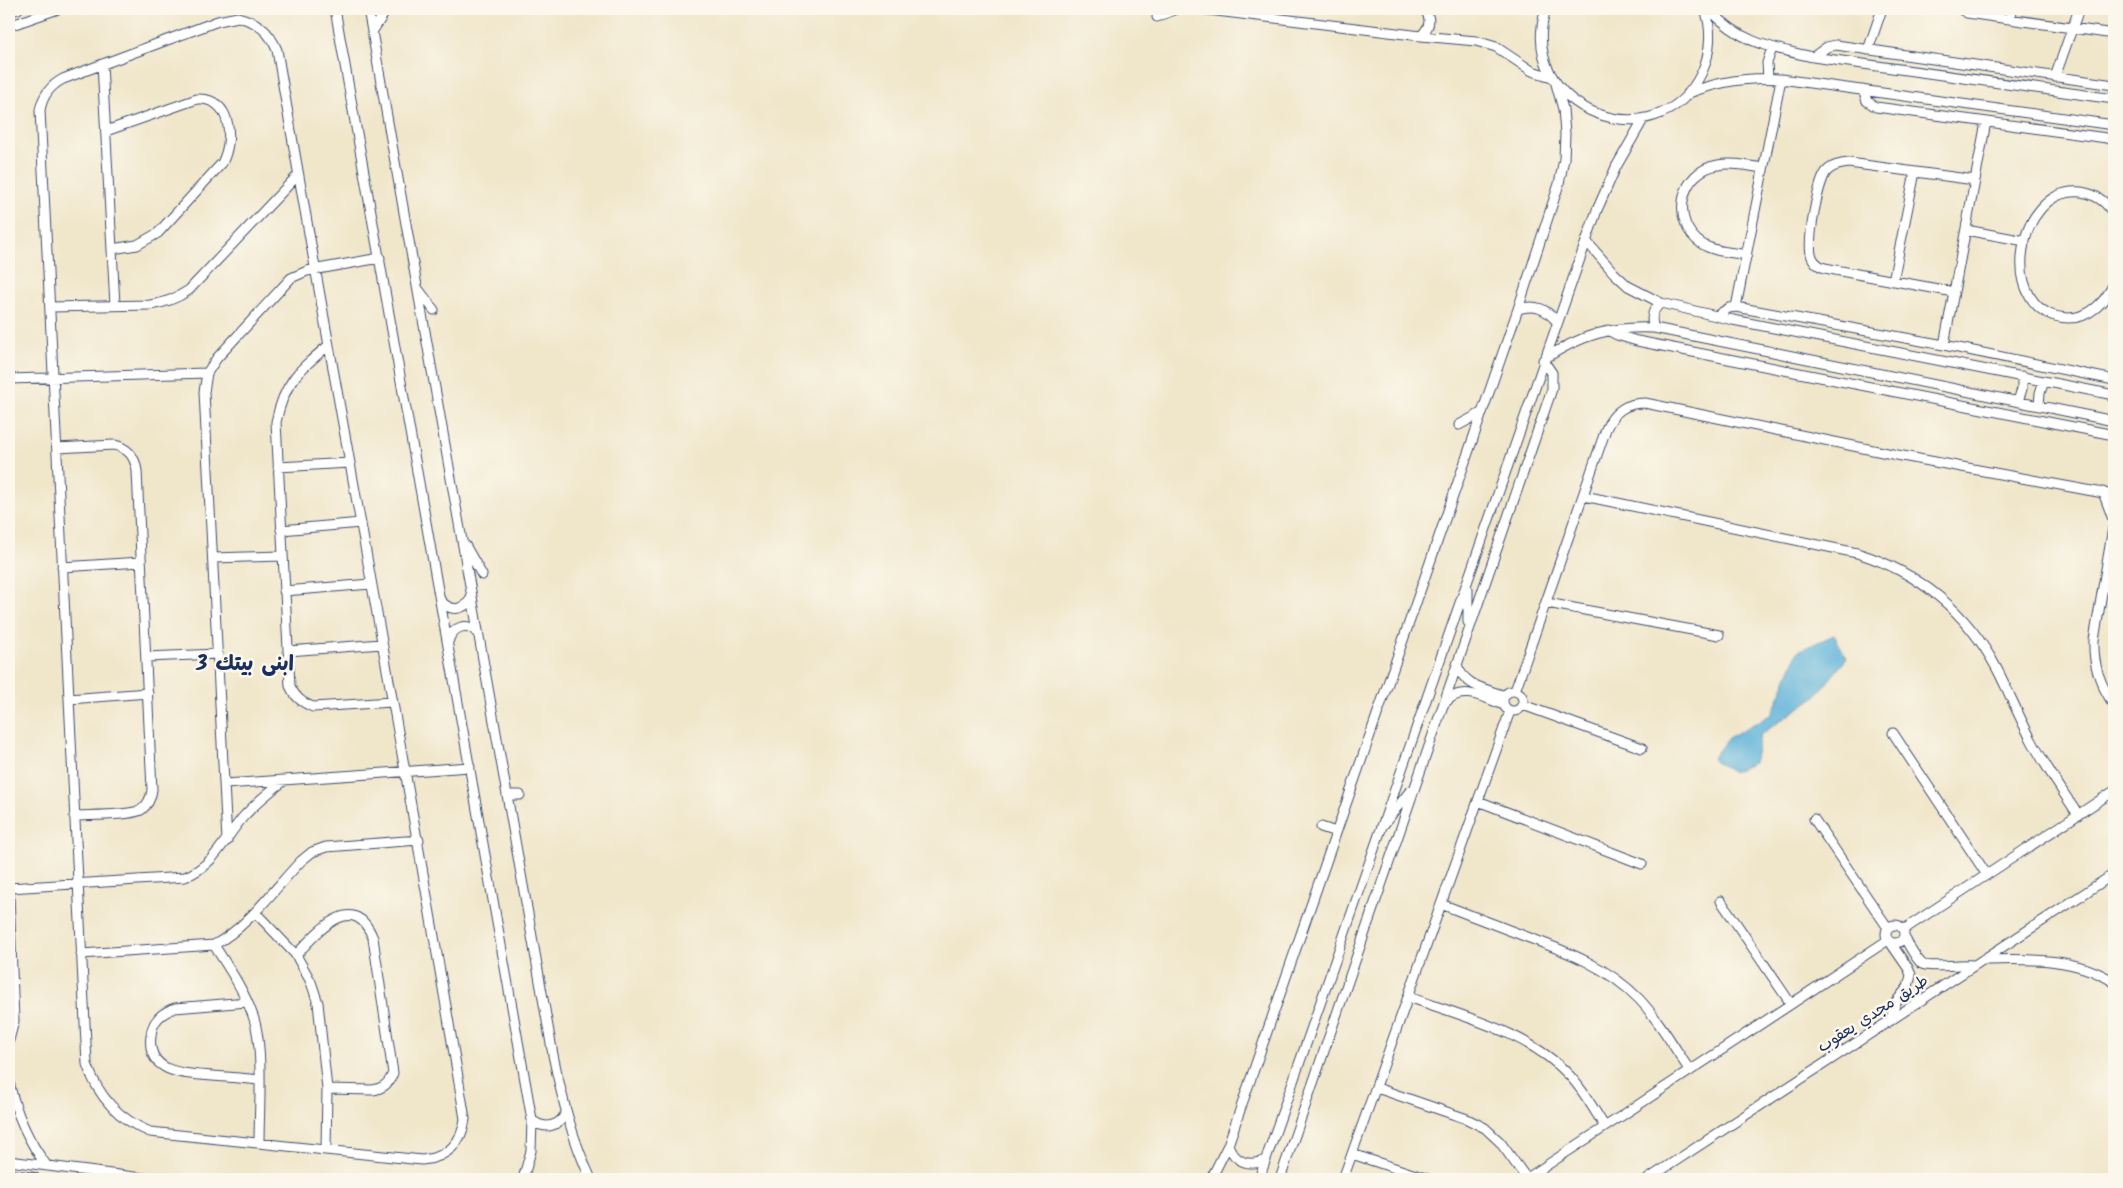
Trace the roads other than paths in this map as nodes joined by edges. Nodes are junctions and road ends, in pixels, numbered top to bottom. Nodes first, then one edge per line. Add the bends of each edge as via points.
1 (18, 9) edge
2 (58, 9) edge
3 (368, 9) edge
4 (388, 9) edge
5 (1176, 9) edge
6 (1200, 9) edge
7 (1424, 9) edge
8 (1546, 9) edge
9 (1705, 9) edge
10 (1709, 9) edge
11 (1882, 9) edge
12 (1960, 9) edge
13 (2013, 9) edge
14 (2079, 9) edge
15 (335, 10) edge
16 (9, 12) edge
17 (1157, 17) dead end
18 (2009, 19) junction
19 (9, 26) edge
20 (2072, 28) junction
21 (372, 32) junction
22 (2114, 34) edge
23 (1421, 36) junction
24 (1772, 48) junction
25 (1868, 50) junction
26 (1814, 57) junction
27 (1932, 59) junction
28 (102, 64) junction
29 (2001, 69) junction
30 (1930, 74) junction
31 (2055, 77) junction
32 (1768, 78) junction
33 (1780, 79) junction
34 (1554, 80) junction
35 (1999, 83) junction
36 (2114, 85) edge
37 (1863, 90) junction
38 (1687, 94) junction
39 (2114, 99) edge
40 (1644, 118) junction
41 (1986, 122) junction
42 (2114, 125) edge
43 (106, 131) junction
44 (2114, 139) edge
45 (1763, 168) junction
46 (1915, 172) junction
47 (298, 175) junction
48 (1975, 180) junction
49 (2114, 215) edge
50 (1966, 230) junction
51 (2025, 241) junction
52 (1586, 242) junction
53 (112, 249) junction
54 (1746, 255) junction
55 (380, 258) junction
56 (316, 269) junction
57 (1893, 281) junction
58 (2114, 283) edge
59 (417, 286) junction
60 (1954, 292) junction
61 (1660, 303) junction
62 (115, 306) junction
63 (50, 307) junction
64 (1736, 307) junction
65 (1518, 309) junction
66 (434, 310) dead end
67 (1716, 316) junction
68 (1557, 322) junction
69 (1654, 328) junction
70 (1608, 330) junction
71 (329, 345) junction
72 (1944, 345) junction
73 (1981, 354) junction
74 (1544, 359) junction
75 (1979, 368) junction
76 (207, 373) junction
77 (2022, 376) junction
78 (53, 377) junction
79 (9, 379) edge
80 (2112, 380) edge
81 (2044, 381) junction
82 (2111, 394) edge
83 (2018, 401) junction
84 (2039, 406) junction
85 (1481, 413) junction
86 (2114, 421) edge
87 (1459, 425) dead end
88 (2114, 435) edge
89 (56, 448) junction
90 (350, 463) junction
91 (278, 467) junction
92 (2103, 492) junction
93 (2114, 495) edge
94 (1584, 496) junction
95 (2114, 521) edge
96 (361, 523) junction
97 (281, 530) junction
98 (461, 536) junction
99 (282, 556) junction
100 (213, 558) junction
101 (141, 562) junction
102 (62, 567) junction
103 (482, 575) dead end
104 (372, 584) junction
105 (1467, 585) junction
106 (284, 591) junction
107 (472, 597) junction
108 (441, 601) junction
109 (1547, 603) junction
110 (478, 635) junction
111 (1719, 636) dead end
112 (1465, 639) junction
113 (448, 642) junction
114 (382, 644) junction
115 (288, 651) junction
116 (218, 654) junction
117 (146, 657) junction
118 (1456, 665) junction
119 (1515, 691) junction
120 (148, 693) junction
121 (69, 699) junction
122 (392, 702) junction
123 (1506, 704) junction
124 (1443, 705) junction
125 (2114, 705) edge
126 (1523, 706) junction
127 (1893, 733) dead end
128 (1642, 748) dead end
129 (470, 767) junction
130 (406, 772) junction
131 (285, 780) junction
132 (1417, 780) junction
133 (225, 784) junction
134 (2114, 791) edge
135 (507, 795) junction
136 (520, 795) dead end
137 (1478, 801) junction
138 (2078, 815) junction
139 (74, 816) junction
140 (1814, 819) dead end
141 (1320, 826) dead end
142 (1380, 828) junction
143 (1336, 832) junction
144 (227, 840) junction
145 (419, 840) junction
146 (1642, 864) dead end
147 (2114, 874) edge
148 (1987, 875) junction
149 (78, 884) junction
150 (9, 888) edge
151 (9, 894) edge
152 (1722, 901) dead end
153 (1441, 904) junction
154 (255, 912) junction
155 (1888, 928) junction
156 (1904, 933) junction
157 (1889, 941) junction
158 (214, 945) junction
159 (81, 954) junction
160 (296, 955) junction
161 (1978, 962) junction
162 (1925, 966) junction
163 (1911, 975) junction
164 (2114, 982) edge
165 (1409, 997) junction
166 (247, 1002) junction
167 (1790, 1004) junction
168 (1890, 1021) junction
169 (9, 1040) edge
170 (1690, 1071) junction
171 (259, 1080) junction
172 (9, 1082) edge
173 (1377, 1088) junction
174 (327, 1090) junction
175 (566, 1114) junction
176 (532, 1120) junction
177 (1605, 1127) junction
178 (259, 1143) junction
179 (1228, 1144) junction
180 (326, 1150) junction
181 (1352, 1154) junction
182 (1266, 1160) junction
183 (9, 1161) edge
184 (47, 1166) junction
185 (9, 1176) edge
186 (34, 1179) edge
187 (150, 1179) edge
188 (523, 1179) edge
189 (591, 1179) edge
190 (1211, 1179) edge
191 (1259, 1179) edge
192 (1280, 1179) edge
193 (1344, 1179) edge
194 (1428, 1179) edge
195 (1526, 1179) edge
196 (1648, 1179) edge

1 - 16 street
2 - 19 street
3 - 21 street
4 - 21 street
5 - 17 street
6 - 23 street
7 - 23 street via 1430,23
8 - 34 street via 1541,44
9 - 38 street via 1710,28 1709,46 1698,80
10 - 24 street via 1736,33
11 - 25 street
12 - 18 street via 1967,13
13 - 18 street
14 - 20 street
15 - 55 street
18 - 20 street
20 - 22 street
20 - 31 street
21 - 59 street
23 - 34 street via 1476,41 1496,47 1532,71
24 - 26 street
24 - 32 street via 1767,63
25 - 26 street via 1836,45
25 - 27 street
26 - 30 street
27 - 29 street
27 - 30 street
28 - 43 street
28 - 47 street via 228,18 244,18 258,24 273,40 276,50
28 - 63 street via 56,83 42,102 40,119
29 - 31 street
29 - 35 street
30 - 35 street
31 - 36 street
32 - 33 street
32 - 38 street via 1729,80
33 - 37 street
33 - 45 street
34 - 40 street via 1573,102 1595,114 1619,120
34 - 65 street via 1563,108 1564,160
35 - 39 street
37 - 41 street via 1868,101 1876,107
37 - 42 street
38 - 40 street via 1667,109
40 - 52 street via 1611,177
41 - 44 street
41 - 48 street
43 - 53 street
43 - 53 street via 205,98 223,110 230,130 228,153 222,163 158,233 137,245
45 - 54 street
45 - 54 street via 1727,164 1707,168 1693,178 1683,196 1684,220 1698,240 1710,248
46 - 48 street
46 - 57 street
46 - 57 street via 1841,164 1828,170 1820,183 1810,245 1814,261 1824,268
47 - 56 street
47 - 62 street via 189,290 164,303
48 - 50 street
49 - 51 street via 2100,199 2087,193 2059,194 2046,202 2037,214
50 - 51 street
50 - 60 street
51 - 58 street via 2022,255 2024,283 2028,295 2046,313 2071,318 2083,315 2104,299
52 - 61 street via 1628,286
52 - 68 street
53 - 62 street
54 - 64 street
55 - 56 street
55 - 108 street
56 - 71 street
56 - 76 street via 291,278 216,358
57 - 60 street
59 - 66 street
59 - 98 street
60 - 72 street
61 - 67 street
61 - 69 street via 1652,314
62 - 63 street
63 - 78 street
64 - 67 street
64 - 72 street
65 - 68 street via 1540,307
65 - 85 street
67 - 75 street
68 - 74 street
69 - 70 street
69 - 83 street
70 - 74 street via 1568,344
70 - 88 street via 1637,341
71 - 90 street
71 - 91 street via 301,369 288,385 280,403 276,422
72 - 73 street
73 - 75 street
73 - 80 street
74 - 105 street
74 - 112 street via 1552,373 1552,389
75 - 77 street
76 - 78 street
76 - 100 street via 204,392
77 - 81 street
77 - 83 street
78 - 79 street
78 - 89 street
80 - 82 street
81 - 82 street
81 - 84 street
83 - 84 street
84 - 86 street
85 - 87 street
85 - 143 street
89 - 101 street via 114,445 122,446 134,457
89 - 102 street
90 - 91 street
90 - 96 street
91 - 97 street
92 - 93 street
92 - 94 street via 1640,403 1624,407 1610,420
92 - 95 street
94 - 109 street
94 - 138 street via 1858,553 1911,575 1948,604 1980,639 2032,741
95 - 125 street via 2094,640 2101,684
96 - 97 street
96 - 104 street
97 - 99 street
98 - 103 street
98 - 107 street
99 - 100 street
99 - 106 street
100 - 116 street
101 - 102 street
101 - 117 street
102 - 121 street
104 - 106 street
104 - 114 street
105 - 112 street
105 - 142 street
106 - 115 street
107 - 108 street via 460,608 450,608
107 - 110 street
108 - 113 street
109 - 111 street
109 - 119 street
110 - 113 street via 471,628 460,626 452,632
110 - 135 street
112 - 118 street
113 - 129 street
114 - 115 street
114 - 122 street
115 - 122 street via 290,686 303,703 324,707
116 - 117 street
116 - 133 street
117 - 120 street
118 - 123 street via 1464,679
118 - 124 street
119 - 123 street via 1509,692
119 - 126 street via 1521,695
120 - 121 street
120 - 139 street via 152,790 147,805 133,813
121 - 139 street
122 - 130 street
123 - 124 street via 1465,693 1456,694
123 - 126 street via 1516,711
123 - 137 street
124 - 132 street
126 - 128 street
127 - 148 street
129 - 130 street
129 - 176 street
130 - 131 street
130 - 145 street
131 - 133 street
131 - 144 street via 263,796
132 - 142 street
132 - 192 street
133 - 144 street
134 - 138 street
135 - 136 street
135 - 175 street
137 - 146 street
137 - 153 street
138 - 148 street
139 - 149 street
140 - 155 street
141 - 143 street
142 - 182 street
143 - 179 street
144 - 149 street via 214,859 185,877
145 - 154 street via 326,847 312,852
145 - 180 street via 464,1128 456,1145 432,1159
147 - 161 street, طريق مجدي يعقوب
148 - 156 street
149 - 150 street
149 - 159 street
151 - 169 street via 14,1021
152 - 167 street
153 - 165 street
153 - 170 street via 1577,956 1602,969 1640,1000
154 - 158 street via 243,926
154 - 160 street
155 - 156 street via 1898,925
155 - 157 street via 1886,935
156 - 157 street via 1898,943
156 - 162 street
157 - 163 street
157 - 167 street
158 - 159 street
158 - 166 street
159 - 178 street via 87,1064 105,1101 125,1120 150,1132
160 - 174 street via 318,1002
160 - 174 street via 337,917 346,916 363,922 373,938 393,1073 386,1085 373,1090
161 - 162 street
161 - 164 street via 2055,961 2079,966
161 - 168 street, طريق مجدي يعقوب
162 - 163 street
163 - 168 street
165 - 173 street
165 - 177 street via 1534,1046 1570,1077
166 - 171 street via 256,1024
166 - 171 street via 167,1011 155,1022 151,1046 158,1061 172,1071
167 - 170 street
168 - 196 street, طريق مجدي يعقوب
170 - 177 street
171 - 178 street
172 - 184 street via 27,1136
173 - 181 street
173 - 195 street via 1485,1128 1500,1142
174 - 180 street
175 - 176 street via 551,1126 541,1126
175 - 189 street
176 - 188 street via 531,1151
177 - 195 street
178 - 180 street
179 - 182 street via 1236,1158 1243,1162 1251,1164
179 - 190 street
181 - 193 street
181 - 194 street
182 - 191 street
183 - 184 street
184 - 187 street
185 - 186 main road

